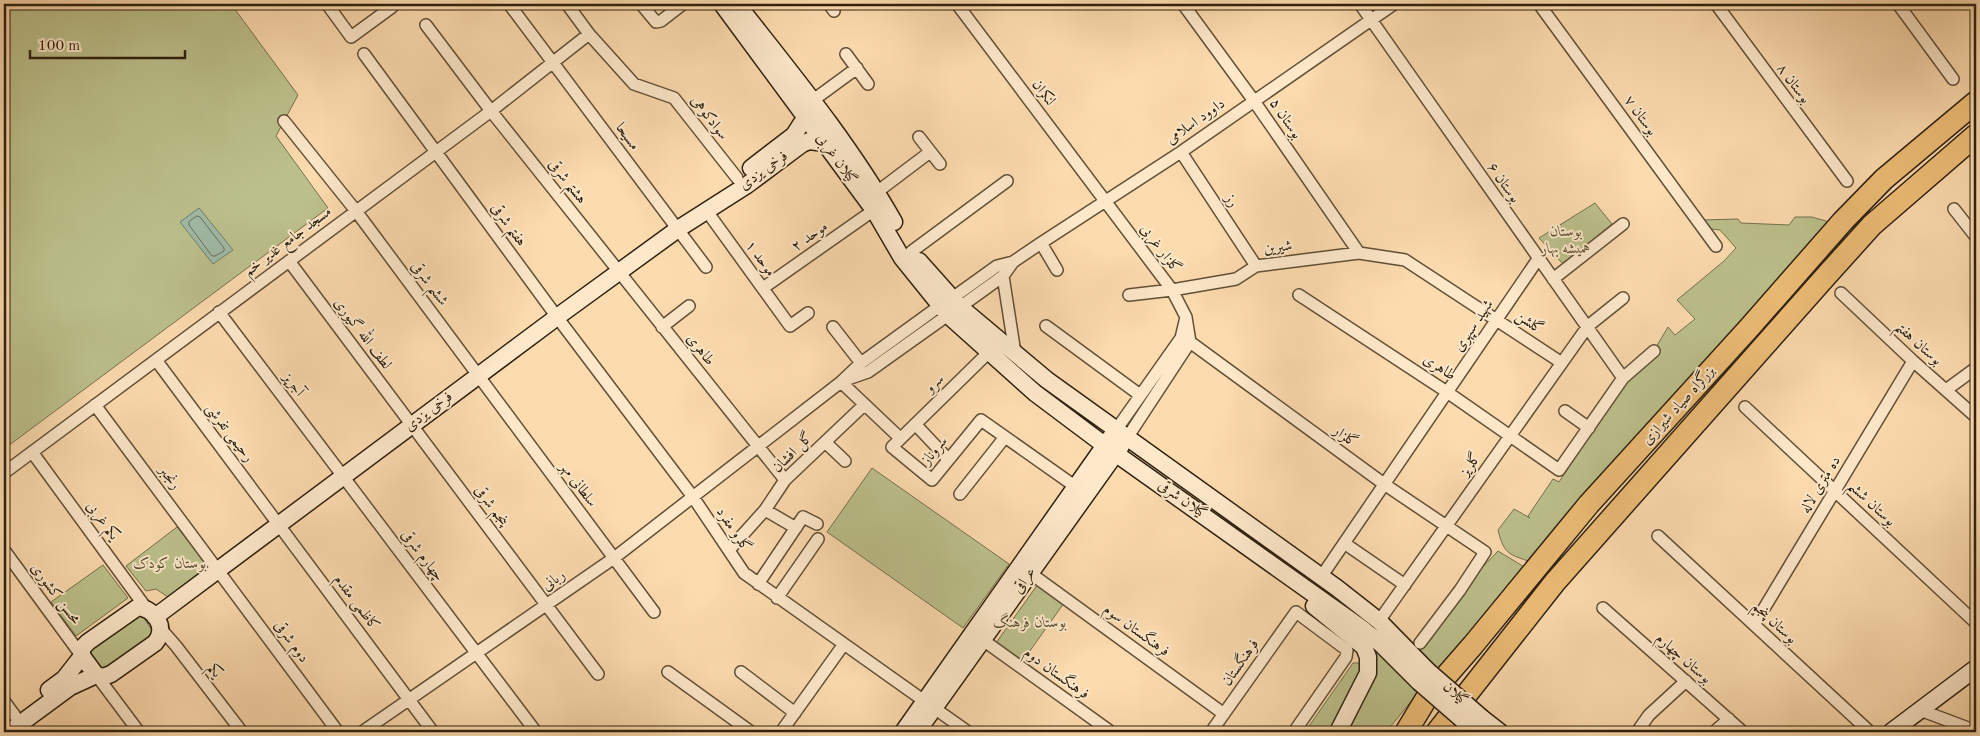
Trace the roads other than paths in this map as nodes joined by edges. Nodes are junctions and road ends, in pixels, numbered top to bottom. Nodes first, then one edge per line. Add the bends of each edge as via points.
1 (327, 4) edge
2 (509, 4) edge
3 (567, 4) edge
4 (641, 4) edge
5 (683, 4) edge
6 (722, 4) edge
7 (737, 4) edge
8 (957, 4) edge
9 (1183, 4) edge
10 (1360, 4) edge
11 (1394, 4) edge
12 (1539, 4) edge
13 (1716, 4) edge
14 (1898, 4) edge
15 (392, 7) dead end
16 (1371, 19) junction
17 (426, 25) dead end
18 (589, 34) junction
19 (364, 54) dead end
20 (846, 54) dead end
21 (552, 63) junction
22 (857, 68) junction
23 (1953, 79) dead end
24 (868, 84) dead end
25 (1254, 100) junction
26 (1976, 102) edge
27 (812, 110) junction
28 (491, 111) junction
29 (284, 121) dead end
30 (826, 136) junction
31 (1976, 136) edge
32 (919, 137) dead end
33 (435, 152) junction
34 (930, 152) junction
35 (1181, 152) junction
36 (940, 164) dead end
37 (737, 178) junction
38 (1007, 181) dead end
39 (1847, 181) dead end
40 (877, 192) junction
41 (1105, 201) junction
42 (1954, 209) dead end
43 (356, 210) junction
44 (706, 210) junction
45 (874, 210) junction
46 (1623, 224) dead end
47 (678, 229) junction
48 (1976, 236) edge
49 (1041, 243) junction
50 (1716, 246) dead end
51 (910, 252) junction
52 (1359, 253) junction
53 (1538, 259) junction
54 (1405, 260) joint
55 (289, 261) junction
56 (1013, 262) junction
57 (1256, 266) junction
58 (706, 267) dead end
59 (1057, 270) dead end
60 (620, 273) junction
61 (1004, 276) junction
62 (1553, 279) junction
63 (763, 288) junction
64 (1172, 290) junction
65 (1841, 293) dead end
66 (1130, 294) dead end
67 (1300, 295) dead end
68 (1623, 298) dead end
69 (689, 306) dead end
70 (950, 306) junction
71 (220, 312) junction
72 (808, 313) dead end
73 (556, 317) junction
74 (1186, 317) junction
75 (1497, 320) junction
76 (1046, 326) dead end
77 (1588, 326) junction
78 (662, 327) junction
79 (833, 327) dead end
80 (1190, 342) junction
81 (990, 351) junction
82 (1654, 351) dead end
83 (1015, 353) junction
84 (156, 360) junction
85 (1913, 361) junction
86 (860, 363) junction
87 (1562, 363) junction
88 (1976, 368) edge
89 (478, 375) junction
90 (1624, 378) junction
91 (841, 382) junction
92 (1946, 390) junction
93 (1448, 392) junction
94 (1140, 395) junction
95 (95, 405) junction
96 (864, 405) junction
97 (1745, 406) dead end
98 (1565, 411) dead end
99 (1976, 417) edge
100 (915, 424) junction
101 (412, 425) junction
102 (1589, 428) junction
103 (1121, 434) junction
104 (1510, 436) junction
105 (1005, 437) junction
106 (900, 438) junction
107 (825, 442) junction
108 (757, 447) junction
109 (1110, 450) junction
110 (1144, 451) junction
111 (32, 452) junction
112 (948, 459) junction
113 (845, 461) dead end
114 (1133, 466) junction
115 (4, 473) edge
116 (343, 476) junction
117 (785, 480) junction
118 (1384, 484) junction
119 (1076, 487) junction
120 (1835, 491) junction
121 (960, 494) dead end
122 (693, 497) junction
123 (765, 510) junction
124 (1230, 511) junction
125 (817, 524) dead end
126 (278, 525) junction
127 (1446, 526) junction
128 (1219, 527) junction
129 (796, 528) junction
130 (1658, 536) dead end
131 (818, 539) dead end
132 (1344, 543) junction
133 (4, 550) edge
134 (728, 550) junction
135 (614, 558) junction
136 (218, 570) junction
137 (1030, 573) junction
138 (1321, 576) junction
139 (1297, 582) junction
140 (758, 584) junction
141 (1405, 585) junction
142 (778, 598) junction
143 (546, 605) junction
144 (1603, 608) dead end
145 (654, 612) dead end
146 (154, 618) junction
147 (1380, 622) junction
148 (1976, 623) edge
149 (1754, 625) junction
150 (983, 640) junction
151 (1420, 643) dead end
152 (844, 644) junction
153 (476, 654) junction
154 (81, 655) junction
155 (1976, 668) edge
156 (668, 672) dead end
157 (741, 672) dead end
158 (598, 674) dead end
159 (96, 676) junction
160 (1686, 681) junction
161 (1424, 684) junction
162 (409, 700) junction
163 (4, 701) edge
164 (929, 705) junction
165 (1920, 710) junction
166 (795, 713) junction
167 (1224, 714) junction
168 (1728, 719) junction
169 (15, 725) edge
170 (1477, 726) edge
171 (139, 732) edge
172 (242, 732) edge
173 (338, 732) edge
174 (362, 732) edge
175 (434, 732) edge
176 (536, 732) edge
177 (751, 732) edge
178 (781, 732) edge
179 (903, 732) edge
180 (917, 732) edge
181 (968, 732) edge
182 (1111, 732) edge
183 (1211, 732) edge
184 (1294, 732) edge
185 (1338, 732) edge
186 (1390, 732) edge
187 (1406, 732) edge
188 (1437, 732) edge
189 (1500, 732) edge
190 (1637, 732) edge
191 (1714, 732) edge
192 (1743, 732) edge
193 (1870, 732) edge
194 (1890, 732) edge
195 (1976, 732) edge

1 - 15 street via 351,36
2 - 21 street, مسیحا
3 - 18 street, سوادکوهی
4 - 5 street via 656,22
6 - 27 main road, گیلان غربی
7 - 27 main road, گیلان غربی
8 - 41 street, لنکران
9 - 25 street, بوستان ۵
10 - 16 street, بوستان ۶
11 - 16 street, داوود اسلامی
12 - 50 street, بوستان ۷
13 - 39 street, بوستان ۸
14 - 23 street
16 - 25 street, داوود اسلامی
16 - 53 street, بوستان ۶
17 - 28 street, هشتم شرقی
18 - 21 street, مسجد جامع غدیر خم
18 - 37 street, سوادکوهی via 634,84 674,98
19 - 33 street, هفتم شرقی
20 - 22 street
21 - 28 street, مسجد جامع غدیر خم
21 - 47 street, مسیحا
22 - 24 street
22 - 27 street
25 - 35 street, داوود اسلامی
25 - 52 street, بوستان ۵
26 - 161 highway, بزرگراه صیاد شیرازی via 1884,179 1843,221 1589,504 1473,645
27 - 30 main road, گیلان غربی
27 - 37 main road, فرخی یزدی via 794,135
28 - 33 street, مسجد جامع غدیر خم
28 - 60 street, هشتم شرقی
29 - 43 street, ششم شرقی
30 - 40 main road, گیلان غربی
30 - 44 main road, فرخی یزدی via 802,144 747,185
30 - 45 main road, گیلان غربی
31 - 188 highway, بزرگراه صیاد شیرازی via 1872,225 1555,582
32 - 34 street
33 - 43 street, مسجد جامع غدیر خم
33 - 73 street, هفتم شرقی
34 - 36 street
34 - 40 street
35 - 41 street, داوود اسلامی
35 - 57 street, رز
37 - 44 main road, فرخی یزدی
38 - 51 street
40 - 51 main road, گیلان غربی
41 - 49 street, داوود اسلامی
41 - 64 street, گلزار غربی
42 - 48 street
43 - 55 street, مسجد جامع غدیر خم
43 - 89 street, ششم شرقی
44 - 47 main road, فرخی یزدی
44 - 63 street, موحد ۱
45 - 63 street, موحد ۲
45 - 70 main road, گیلان غربی via 902,258
46 - 62 street
47 - 58 street, مسیحا
47 - 60 main road, فرخی یزدی
49 - 56 street, داوود اسلامی
49 - 59 street
51 - 70 main road, گیلان غربی
52 - 54 street, شیرین
52 - 57 street, شیرین
53 - 62 street, بوستان ۶
53 - 75 street, شهید سپهری
54 - 75 street, گلشن
55 - 71 street, مسجد جامع غدیر خم
55 - 101 street, لطف الله گیوری
56 - 61 street, داوود اسلامی
56 - 70 street, داوود اسلامی via 997,266
57 - 64 street, شیرین via 1236,279
60 - 73 main road, فرخی یزدی
60 - 78 street, طاهری
61 - 70 street, داوود اسلامی
61 - 83 street
62 - 77 street, بوستان ۶
63 - 72 street, موحد ۱ via 790,326
64 - 66 street, شیرین
64 - 74 street, گلزار غربی
65 - 85 street, بوستان هفتم
67 - 93 street, طاهری
68 - 77 street, گلریز
69 - 78 street
70 - 81 main road, گیلان شرقی
70 - 83 main road, گیلان شرقی
70 - 86 street, داوود اسلامی
70 - 91 street, داوود اسلامی via 868,372
71 - 84 street, مسجد جامع غدیر خم
71 - 116 street, آجرپز
73 - 89 main road, فرخی یزدی
73 - 122 street, گلرو مفرد
74 - 80 street
74 - 94 street via 1181,338
75 - 87 street, گلشن
75 - 93 street, شهید سپهری
76 - 94 street
77 - 87 street, گلریز
77 - 90 street, بوستان ۶
78 - 108 street, طاهری
79 - 86 street
80 - 103 street
80 - 118 street, گلزار
81 - 100 street, سرو
81 - 109 main road, گیلان شرقی via 1035,393
82 - 90 street
83 - 103 main road, گیلان شرقی
84 - 95 street, مسجد جامع غدیر خم
84 - 126 street, رحیمی تفرشی
85 - 92 street, بوستان هفتم
85 - 120 street, ده متری لاله
86 - 91 street, داوود اسلامی
87 - 104 street, گلریز
88 - 92 street
89 - 101 main road, فرخی یزدی
89 - 135 street, سلطانی مهر
90 - 102 street
91 - 96 street
91 - 108 street, داوود اسلامی
92 - 99 street, بوستان هفتم
93 - 104 street, طاهری
93 - 118 street, شهید سپهری
94 - 103 street
95 - 111 street, مسجد جامع غدیر خم
95 - 136 street, رنجبر
96 - 106 street
96 - 107 street, گل افشان
97 - 120 street, بوستان ششم
98 - 102 street
100 - 106 street, سرو
100 - 112 street
101 - 116 main road, فرخی یزدی
101 - 143 street, پنجم شرقی
102 - 104 street, طاهری via 1560,470
103 - 109 main road
103 - 110 main road, گیلان شرقی
104 - 127 street, گلریز
105 - 112 street, سروناز via 981,420
105 - 119 street, سروناز
105 - 121 street
106 - 112 street, سروناز via 892,446 932,480
107 - 113 street
107 - 117 street, گل افشان
108 - 117 street, طاهری
108 - 122 street, ربانی
109 - 114 main road, گیلان شرقی
109 - 119 main road, عراقی
109 - 137 main road, عراقی
110 - 114 main road
110 - 124 main road, گیلان شرقی
111 - 115 street, مسجد جامع غدیر خم
111 - 146 street, یکم غربی
114 - 128 main road, گیلان شرقی
116 - 126 main road, فرخی یزدی
116 - 153 street, چهارم شرقی
117 - 123 street, گل افشان
118 - 127 street, گلزار
118 - 132 street, شهید سپهری
119 - 164 main road, عراقی
120 - 148 street, بوستان ششم
120 - 149 street, ده متری لاله
122 - 134 street, گلرو مفرد
122 - 135 street, ربانی
123 - 129 street
123 - 134 street, گل افشان
124 - 128 main road
124 - 138 main road, گیلان شرقی
125 - 129 street via 803,517
126 - 136 main road, فرخی یزدی
126 - 162 street, کاظمی مقدم
127 - 141 street, گلریز
127 - 151 street, گلزار via 1485,552
128 - 139 main road, گیلان شرقی
129 - 140 street
130 - 149 street, بوستان پنجم
131 - 142 street
132 - 138 street, شهید سپهری
132 - 141 street
133 - 154 street, محسن کشوری
134 - 140 street, گلرو مفرد via 744,573
135 - 143 street, ربانی
135 - 145 street, سلطانی مهر
136 - 146 main road, فرخی یزدی
136 - 173 street, دوم شرقی
137 - 150 main road, عراقی
137 - 167 street, فرهنگستان سوم
138 - 147 main road, گیلان شرقی
139 - 161 main road, گیلان شرقی via 1376,640
139 - 185 main road via 1309,602 1364,648 1368,657 1368,673
140 - 142 street, گلرو مفرد
141 - 147 street, گلریز
142 - 152 street, گلرو مفرد
143 - 153 street, ربانی
143 - 158 street, پنجم شرقی
144 - 160 street, بوستان چهارم
146 - 154 main road via 138,607 88,642
146 - 159 main road via 160,636 155,643 119,669 104,677
146 - 172 street, یکم
147 - 161 main road, گیلان شرقی
149 - 193 street, بوستان پنجم
150 - 164 main road, عراقی
150 - 182 street, فرهنگستان دوم
152 - 164 street, گلرو مفرد
152 - 166 street
153 - 162 street, ربانی
153 - 176 street, چهارم شرقی
154 - 159 main road
154 - 169 main road via 64,679
155 - 165 main road
156 - 177 street
157 - 166 street
159 - 169 main road via 70,687
159 - 171 street
160 - 168 street, بوستان چهارم
160 - 190 street via 1649,715
161 - 170 main road, گیلان, bridge
161 - 186 highway
161 - 187 highway, بزرگراه صیاد شیرازی
162 - 174 street, ربانی
162 - 175 street, کاظمی مقدم
163 - 169 street
164 - 179 main road, عراقی
164 - 180 main road, عراقی
164 - 181 street, گلرو مفرد
165 - 194 main road
165 - 195 street
166 - 178 street
167 - 183 street, فرهنگستان
167 - 184 street, فرهنگستان via 1296,612 1347,650 1346,657
168 - 191 street
168 - 192 street, بوستان چهارم
170 - 189 main road

